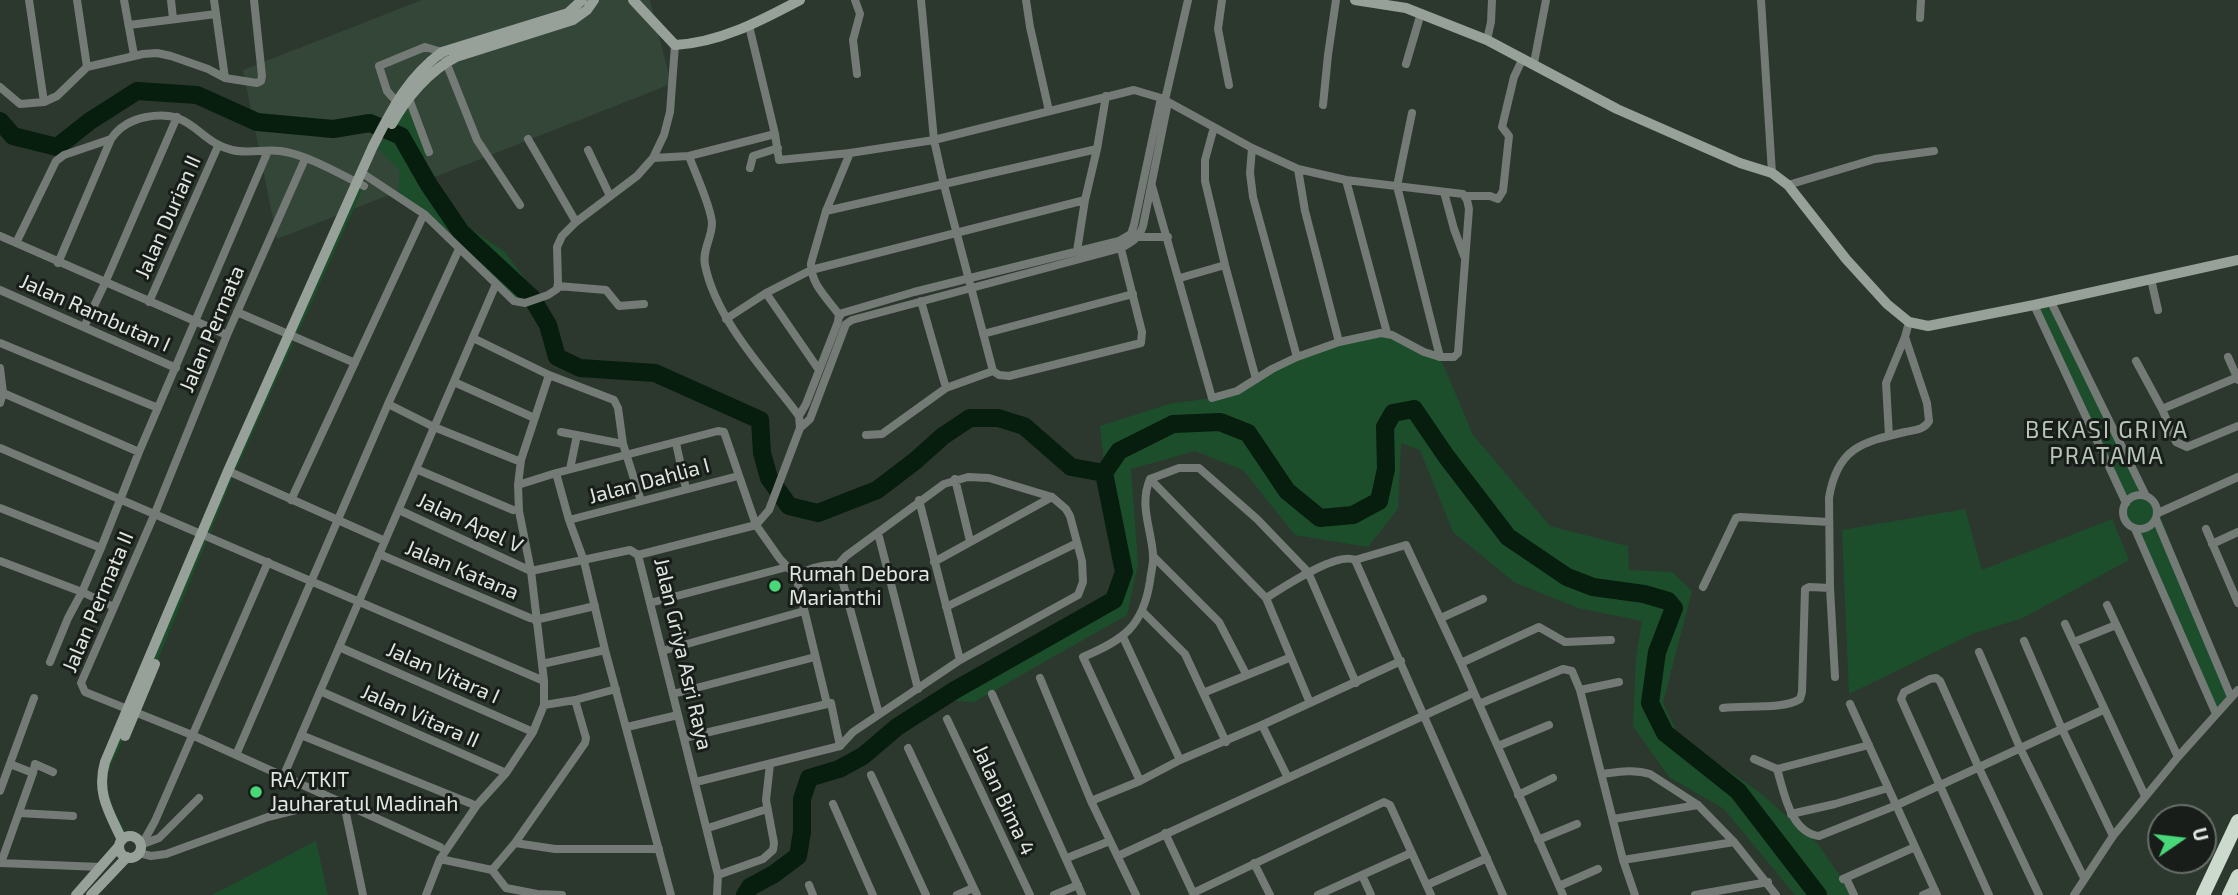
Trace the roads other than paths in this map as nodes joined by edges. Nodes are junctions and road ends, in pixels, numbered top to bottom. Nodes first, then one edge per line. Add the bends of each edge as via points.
1 (29, 0) edge
2 (77, 0) edge
3 (124, 0) edge
4 (171, 0) edge
5 (214, 0) edge
6 (254, 0) edge
7 (594, 0) edge
8 (633, 0) edge
9 (800, 0) edge
10 (855, 0) edge
11 (921, 0) edge
12 (1026, 0) edge
13 (1188, 0) edge
14 (1222, 0) edge
15 (1336, 0) edge
16 (1355, 0) edge
17 (1492, 0) edge
18 (1546, 0) edge
19 (1761, 0) edge
20 (1921, 0) edge
21 (583, 4) edge
22 (1422, 13) junction
23 (216, 14) junction
24 (1920, 18) dead end
25 (173, 19) junction
26 (129, 25) junction
27 (749, 26) junction
28 (1486, 40) junction
29 (675, 45) junction
30 (134, 55) junction
31 (444, 57) junction
32 (1528, 60) junction
33 (1406, 64) dead end
34 (87, 67) junction
35 (857, 74) dead end
36 (225, 78) junction
37 (1229, 85) dead end
38 (0, 86) edge
39 (406, 94) junction
40 (1106, 96) junction
41 (1165, 100) junction
42 (396, 101) junction
43 (44, 102) junction
44 (1323, 105) dead end
45 (1049, 111) junction
46 (1412, 113) dead end
47 (393, 114) junction
48 (177, 117) junction
49 (1214, 127) junction
50 (775, 134) junction
51 (111, 139) junction
52 (528, 139) dead end
53 (934, 140) junction
54 (218, 146) junction
55 (778, 148) junction
56 (1252, 148) junction
57 (1097, 149) junction
58 (588, 150) dead end
59 (268, 151) junction
60 (1934, 151) dead end
61 (429, 152) dead end
62 (850, 153) junction
63 (689, 156) junction
64 (653, 158) junction
65 (305, 159) junction
66 (750, 169) dead end
67 (1298, 169) junction
68 (1772, 173) junction
69 (363, 179) junction
70 (1346, 180) junction
71 (944, 185) junction
72 (1788, 185) junction
73 (1152, 186) junction
74 (1397, 186) junction
75 (1444, 192) junction
76 (610, 195) junction
77 (1465, 197) junction
78 (1085, 200) junction
79 (520, 205) dead end
80 (826, 211) junction
81 (424, 214) junction
82 (576, 222) junction
83 (956, 233) junction
84 (0, 236) edge
85 (1138, 237) junction
86 (1167, 237) junction
87 (16, 243) junction
88 (1120, 245) junction
89 (459, 249) junction
90 (1077, 251) junction
91 (1465, 258) junction
92 (2238, 260) edge
93 (58, 263) junction
94 (1224, 265) junction
95 (811, 270) junction
96 (1180, 278) junction
97 (2151, 279) junction
98 (105, 283) junction
99 (970, 283) junction
100 (496, 284) junction
101 (558, 286) junction
102 (0, 290) edge
103 (766, 293) junction
104 (1133, 295) junction
105 (921, 301) junction
106 (149, 302) junction
107 (2051, 302) junction
108 (644, 304) dead end
109 (2035, 305) junction
110 (2158, 310) dead end
111 (237, 312) junction
112 (839, 314) junction
113 (726, 318) junction
114 (195, 322) junction
115 (1909, 322) junction
116 (846, 324) junction
117 (84, 327) junction
118 (1387, 333) junction
119 (983, 334) junction
120 (227, 335) junction
121 (292, 337) junction
122 (1905, 337) junction
123 (472, 338) junction
124 (1339, 342) junction
125 (0, 343) edge
126 (1297, 356) junction
127 (1440, 357) junction
128 (2228, 357) dead end
129 (2136, 361) dead end
130 (355, 363) junction
131 (0, 368) edge
132 (176, 368) junction
133 (819, 370) junction
134 (993, 371) junction
135 (549, 375) junction
136 (1256, 379) junction
137 (2237, 379) edge
138 (454, 382) junction
139 (946, 388) junction
140 (3, 393) junction
141 (0, 403) edge
142 (388, 404) junction
143 (158, 408) junction
144 (2162, 409) junction
145 (530, 416) dead end
146 (799, 416) junction
147 (810, 419) junction
148 (2238, 426) edge
149 (435, 427) junction
150 (800, 428) junction
151 (561, 432) dead end
152 (577, 435) junction
153 (866, 435) dead end
154 (1889, 436) junction
155 (676, 443) junction
156 (623, 444) junction
157 (0, 448) edge
158 (139, 452) junction
159 (627, 455) junction
160 (516, 460) dead end
161 (416, 469) junction
162 (570, 469) junction
163 (231, 473) junction
164 (556, 473) junction
165 (738, 476) junction
166 (2238, 477) edge
167 (1150, 479) junction
168 (955, 480) junction
169 (518, 485) junction
170 (686, 489) junction
171 (2146, 496) junction
172 (1052, 497) junction
173 (122, 499) junction
174 (291, 500) junction
175 (919, 500) junction
176 (640, 501) junction
177 (2126, 503) junction
178 (0, 508) edge
179 (399, 510) junction
180 (513, 510) dead end
181 (155, 513) junction
182 (2157, 516) junction
183 (569, 520) junction
184 (338, 521) junction
185 (1829, 522) junction
186 (756, 525) junction
187 (2136, 529) junction
188 (2206, 529) dead end
189 (2238, 532) edge
190 (878, 533) junction
191 (205, 534) junction
192 (385, 541) junction
193 (970, 541) junction
194 (1077, 543) junction
195 (2212, 544) junction
196 (101, 548) junction
197 (380, 554) junction
198 (638, 555) junction
199 (1153, 556) junction
200 (1355, 560) junction
201 (0, 561) edge
202 (584, 561) junction
203 (268, 562) junction
204 (934, 562) junction
205 (838, 565) junction
206 (788, 567) junction
207 (528, 570) junction
208 (1308, 572) junction
209 (796, 576) junction
210 (311, 581) junction
211 (1703, 587) dead end
212 (1830, 588) junction
213 (82, 592) junction
214 (1266, 598) junction
215 (1483, 599) dead end
216 (359, 603) junction
217 (650, 603) junction
218 (2238, 603) edge
219 (2107, 605) dead end
220 (596, 606) junction
221 (114, 607) junction
222 (946, 607) junction
223 (804, 611) junction
224 (1142, 611) junction
225 (1441, 618) junction
226 (533, 619) junction
227 (2066, 624) dead end
228 (2116, 625) junction
229 (1123, 637) junction
230 (1611, 640) dead end
231 (2024, 641) dead end
232 (2074, 642) junction
233 (339, 647) junction
234 (605, 650) junction
235 (662, 650) junction
236 (1979, 652) dead end
237 (815, 657) junction
238 (1289, 658) junction
239 (960, 660) junction
240 (1401, 661) junction
241 (50, 662) dead end
242 (1461, 663) junction
243 (542, 664) junction
244 (1246, 674) junction
245 (1835, 677) dead end
246 (1040, 678) dead end
247 (544, 681) junction
248 (1619, 682) dead end
249 (1356, 683) junction
250 (918, 688) junction
251 (616, 689) junction
252 (1580, 690) junction
253 (2238, 690) edge
254 (320, 691) junction
255 (1203, 693) junction
256 (1473, 693) junction
257 (673, 694) junction
258 (992, 694) dead end
259 (2231, 697) junction
260 (34, 698) dead end
261 (575, 700) junction
262 (1310, 703) junction
263 (827, 704) junction
264 (1479, 704) junction
265 (1850, 704) dead end
266 (544, 705) junction
267 (1723, 708) dead end
268 (2103, 710) junction
269 (132, 711) junction
270 (2216, 714) junction
271 (678, 715) junction
272 (879, 715) junction
273 (1424, 716) junction
274 (947, 719) dead end
275 (1262, 725) junction
276 (1549, 725) dead end
277 (627, 727) junction
278 (2062, 729) junction
279 (533, 732) junction
280 (192, 735) junction
281 (301, 735) junction
282 (684, 738) junction
283 (1226, 742) junction
284 (1869, 745) junction
285 (840, 746) junction
286 (1498, 746) junction
287 (908, 748) dead end
288 (2020, 748) junction
289 (236, 755) junction
290 (2178, 757) junction
291 (1754, 759) dead end
292 (1180, 760) junction
293 (10, 764) junction
294 (770, 764) junction
295 (1978, 766) junction
296 (1777, 769) junction
297 (53, 772) dead end
298 (33, 773) junction
299 (506, 773) junction
300 (1602, 774) junction
301 (871, 775) dead end
302 (284, 776) junction
303 (1288, 778) junction
304 (1553, 778) dead end
305 (1140, 780) junction
306 (696, 782) junction
307 (1939, 785) junction
308 (1888, 788) junction
309 (0, 791) edge
310 (1518, 795) junction
311 (2145, 796) junction
312 (199, 798) dead end
313 (1091, 801) junction
314 (340, 802) junction
315 (472, 804) dead end
316 (833, 804) dead end
317 (1698, 804) junction
318 (1897, 805) junction
319 (767, 809) junction
320 (19, 813) junction
321 (1791, 814) junction
322 (73, 816) dead end
323 (1613, 819) junction
324 (2238, 821) edge
325 (1577, 824) dead end
326 (708, 828) junction
327 (1165, 833) junction
328 (2113, 835) junction
329 (1538, 840) junction
330 (123, 841) junction
331 (1110, 841) junction
332 (1734, 842) junction
333 (515, 843) junction
334 (440, 847) dead end
335 (141, 848) junction
336 (1915, 848) junction
337 (659, 849) junction
338 (1411, 853) junction
339 (1118, 856) junction
340 (127, 857) junction
341 (1067, 858) junction
342 (1486, 858) junction
343 (440, 859) junction
344 (1623, 860) junction
345 (1, 863) edge
346 (1254, 863) junction
347 (101, 867) junction
348 (1598, 869) dead end
349 (492, 870) junction
350 (719, 875) junction
351 (1362, 875) junction
352 (2238, 876) edge
353 (2084, 878) junction
354 (1768, 882) junction
355 (809, 885) dead end
356 (1078, 885) junction
357 (1427, 885) junction
358 (975, 891) edge
359 (1561, 891) edge
360 (505, 892) edge
361 (1936, 892) edge
362 (1194, 894) edge
363 (76, 895) edge
364 (91, 895) edge
365 (363, 895) edge
366 (426, 895) edge
367 (562, 895) edge
368 (671, 895) edge
369 (716, 895) edge
370 (813, 895) edge
371 (873, 895) edge
372 (926, 895) edge
373 (957, 895) edge
374 (1030, 895) edge
375 (1054, 895) edge
376 (1082, 895) edge
377 (1136, 895) edge
378 (1270, 895) edge
379 (1318, 895) edge
380 (1371, 895) edge
381 (1431, 895) edge
382 (1503, 895) edge
383 (1635, 895) edge
384 (1695, 895) edge
385 (1776, 895) edge
386 (1854, 895) edge
387 (1923, 895) edge
388 (1989, 895) edge
389 (2039, 895) edge
390 (2074, 895) edge
391 (2203, 895) edge
392 (2229, 895) edge

1 - 43 street
2 - 34 street
3 - 26 street
4 - 25 street
5 - 23 street
6 - 36 street via 261,80
7 - 21 street
8 - 29 street
9 - 27 street
10 - 35 street via 860,14 853,40
11 - 53 street
12 - 45 street
13 - 41 street
14 - 37 street via 1218,29
15 - 44 street
16 - 22 street
17 - 28 street
18 - 32 street
19 - 68 street
20 - 24 street
21 - 31 street via 564,24
22 - 28 street
22 - 33 street
23 - 25 street
23 - 36 street
25 - 26 street
26 - 30 street
27 - 29 street
27 - 50 street
28 - 32 street
29 - 64 street via 670,112
30 - 34 street
30 - 36 street via 157,52
31 - 39 street via 438,68
31 - 42 street via 425,47 379,65 387,91
31 - 79 street via 477,140
32 - 68 street via 1617,109
32 - 77 street via 1514,77 1502,127 1509,136 1503,191 1498,199
34 - 43 street via 57,96
38 - 43 street via 20,104
39 - 42 street
39 - 47 street
39 - 61 street
40 - 41 street via 1134,90
40 - 45 street
40 - 57 street
41 - 49 street
41 - 73 street
41 - 88 street via 1133,230
42 - 47 street
45 - 53 street
46 - 74 street
47 - 69 street
48 - 51 street via 138,119 117,130
48 - 54 street
48 - 98 street
49 - 56 street
49 - 94 street via 1204,174
50 - 55 street
50 - 63 street
51 - 87 street via 56,161
51 - 93 street
52 - 82 street
53 - 62 street
53 - 71 street
54 - 59 street
54 - 106 street, Jalan Durian II
55 - 62 street via 779,160
55 - 66 street via 753,156
56 - 67 street
56 - 126 street via 1253,197
57 - 71 street
57 - 78 street
58 - 76 street
59 - 65 street
59 - 114 street
60 - 72 street via 1875,159
62 - 80 street
63 - 64 street
63 - 113 street via 712,223 705,264
64 - 76 street
65 - 69 street
65 - 111 street, Jalan Permata
67 - 70 street
67 - 124 street
68 - 72 street
69 - 81 street
69 - 121 street
70 - 74 street
70 - 118 street
71 - 80 street
71 - 83 street
72 - 115 street via 1846,259
73 - 85 street
73 - 86 street
74 - 75 street
74 - 127 street
75 - 77 street
75 - 91 street
76 - 82 street
77 - 91 street via 1469,209
78 - 83 street
78 - 90 street
80 - 95 street
81 - 89 street
81 - 130 street
82 - 101 street via 557,247
83 - 95 street
83 - 99 street
84 - 87 street
85 - 86 street
85 - 88 street
86 - 96 street
87 - 93 street
88 - 90 street
88 - 99 street
88 - 104 street
89 - 100 street
89 - 142 street
90 - 99 street
91 - 127 street via 1459,349 1454,357
92 - 97 street
93 - 98 street
94 - 96 street
94 - 136 street
95 - 103 street
95 - 112 street
96 - 136 street via 1212,398
97 - 107 street
97 - 110 street
98 - 106 street
98 - 117 street
99 - 105 street
99 - 112 street via 914,292
99 - 119 street
100 - 101 street via 514,302 525,303 554,292
100 - 123 street
101 - 108 street via 607,290 619,306
102 - 117 street, Jalan Rambutan I
103 - 113 street
103 - 133 street
104 - 119 street
104 - 134 street via 1141,342 1009,376
105 - 116 street
105 - 139 street
106 - 114 street
107 - 109 street
107 - 171 street
109 - 115 street via 1928,326
109 - 177 street
111 - 120 street, Jalan Permata
111 - 121 street
112 - 116 street
112 - 133 street
113 - 146 street
114 - 120 street
114 - 132 street
115 - 122 street
116 - 147 street
117 - 132 street, Jalan Rambutan I
118 - 124 street
118 - 127 street
119 - 134 street
120 - 181 street, Jalan Permata
121 - 130 street
121 - 163 street
122 - 154 street via 1886,383
122 - 154 street via 1927,403 1928,421 1921,429
123 - 135 street
123 - 138 street
124 - 126 street
125 - 143 street
126 - 136 street
128 - 137 street
129 - 144 street
130 - 174 street
131 - 140 street
132 - 143 street
133 - 146 street
134 - 139 street
135 - 156 street via 614,400
135 - 169 street via 521,460
137 - 144 street
138 - 145 street
138 - 149 street
139 - 153 street via 882,435
140 - 141 street
140 - 158 street
142 - 149 street
142 - 184 street
143 - 158 street
144 - 148 street via 2176,442 2187,447
146 - 147 street
146 - 150 street
147 - 150 street
149 - 160 street
149 - 161 street
150 - 186 street via 769,510
151 - 152 street
152 - 156 street
152 - 162 street
154 - 185 street via 1860,444 1847,455 1831,486
155 - 159 street
155 - 165 street via 724,432
155 - 170 street
156 - 159 street
157 - 173 street
158 - 173 street
159 - 162 street
159 - 176 street
161 - 179 street
161 - 180 street
162 - 164 street
163 - 174 street
163 - 191 street
164 - 169 street
164 - 183 street
165 - 170 street, Jalan Dahlia I
165 - 186 street
166 - 182 street
167 - 199 street via 1145,509
167 - 208 street via 1187,467 1205,471
167 - 214 street
168 - 172 street via 989,478
168 - 175 street
168 - 193 street
169 - 207 street
170 - 176 street, Jalan Dahlia I
171 - 177 street via 2135,495
171 - 182 street via 2155,503
172 - 193 street
172 - 194 street via 1070,516
173 - 181 street
173 - 196 street
174 - 184 street
175 - 190 street
175 - 204 street
176 - 183 street, Jalan Dahlia I
177 - 187 street via 2125,520
178 - 196 street
179 - 192 street
179 - 207 street, Jalan Apel V
181 - 191 street
181 - 221 street, Jalan Permata II
182 - 187 street via 2151,526
182 - 259 street
183 - 202 street
184 - 192 street
184 - 210 street
185 - 211 street via 1735,518
185 - 212 street
186 - 198 street, Jalan Griya Asri Raya
186 - 206 street
187 - 270 street
188 - 195 street
189 - 195 street
190 - 205 street
190 - 250 street
191 - 203 street
191 - 269 street
192 - 197 street
193 - 204 street
194 - 222 street
194 - 239 street via 1083,572 1079,595
195 - 218 street
196 - 213 street
197 - 216 street
197 - 226 street, Jalan Katana
198 - 202 street via 630,550
198 - 217 street, Jalan Griya Asri Raya
199 - 224 street
199 - 244 street via 1219,622
200 - 208 street via 1348,558
200 - 225 street via 1406,545
200 - 240 street
201 - 213 street
202 - 207 street
202 - 220 street
203 - 210 street
203 - 280 street
204 - 222 street
205 - 209 street
205 - 272 street
206 - 209 street
206 - 217 street
207 - 226 street
208 - 214 street
208 - 249 street
209 - 223 street
210 - 216 street
210 - 289 street
212 - 245 street
212 - 267 street via 1805,591 1800,699 1777,706
213 - 221 street
213 - 241 street
214 - 238 street
215 - 225 street
216 - 233 street
216 - 247 street
217 - 235 street, Jalan Griya Asri Raya
219 - 228 street
220 - 226 street
220 - 234 street
221 - 269 street, Jalan Permata II via 81,683 85,692
222 - 239 street
223 - 235 street
223 - 237 street
224 - 229 street
224 - 255 street via 1181,648
225 - 242 street
226 - 243 street
227 - 232 street
228 - 232 street
228 - 290 street
229 - 292 street
229 - 305 street via 1083,657
230 - 242 street via 1571,643 1539,627
231 - 278 street
232 - 268 street
233 - 254 street
233 - 279 street, Jalan Vitara I
234 - 243 street
234 - 251 street
235 - 257 street, Jalan Griya Asri Raya
236 - 288 street
237 - 257 street
237 - 263 street
238 - 244 street
238 - 262 street
239 - 250 street
240 - 249 street
240 - 273 street
242 - 256 street
243 - 247 street
244 - 255 street
246 - 313 street
247 - 266 street
248 - 252 street
249 - 262 street
250 - 272 street
251 - 261 street
251 - 277 street
252 - 264 street via 1566,668
252 - 300 street
253 - 259 street
254 - 281 street
254 - 299 street, Jalan Vitara II
255 - 283 street
256 - 264 street
256 - 273 street
257 - 271 street, Jalan Griya Asri Raya
258 - 341 street
259 - 270 street
260 - 293 street
261 - 266 street
261 - 333 street via 584,743
262 - 275 street
263 - 282 street
263 - 285 street via 831,703
264 - 286 street
265 - 284 street
266 - 279 street
268 - 278 street
268 - 311 street
269 - 280 street, Jalan Permata II
269 - 330 street via 107,778
270 - 290 street
271 - 277 street
271 - 282 street, Jalan Griya Asri Raya
272 - 285 street
273 - 303 street
273 - 342 street
274 - 374 street, Jalan Bima 4
275 - 283 street
275 - 303 street
276 - 286 street
277 - 337 street
278 - 288 street
278 - 328 street
279 - 299 street
280 - 289 street, Jalan Permata II
280 - 335 street
281 - 302 street
281 - 315 street
282 - 306 street, Jalan Griya Asri Raya
283 - 292 street
284 - 296 street
284 - 308 street
285 - 294 street
286 - 310 street
287 - 358 street
288 - 295 street
288 - 353 street
289 - 302 street, Jalan Permata II
290 - 311 street
291 - 296 street
292 - 305 street
293 - 298 street
293 - 309 street
294 - 306 street
294 - 319 street
295 - 307 street
295 - 307 street via 1940,681 1933,678 1913,687 1901,699
295 - 389 street
296 - 321 street
297 - 298 street via 35,764
298 - 320 street
299 - 343 street via 477,805
300 - 317 street via 1643,771
300 - 323 street
301 - 372 street
302 - 314 street, Jalan Permata II
303 - 327 street
304 - 310 street
305 - 313 street
306 - 326 street, Jalan Griya Asri Raya
307 - 318 street
307 - 388 street
308 - 318 street
308 - 321 street
310 - 329 street
311 - 328 street
312 - 335 street via 159,838
313 - 331 street
314 - 334 street, Jalan Permata II
314 - 335 street via 268,817 166,854 151,856
314 - 365 street
316 - 371 street
317 - 323 street
317 - 332 street
318 - 321 street via 1819,836 1808,832
318 - 336 street
319 - 326 street
319 - 350 street via 774,843 771,853
320 - 322 street
320 - 345 street
323 - 344 street
324 - 391 highway
325 - 329 street
326 - 350 street, Jalan Griya Asri Raya
327 - 339 street
327 - 362 street
328 - 353 street
329 - 359 street
330 - 335 street via 138,839
330 - 340 street via 122,853
330 - 347 street
331 - 339 street
331 - 341 street
332 - 344 street
332 - 354 street
333 - 337 street via 555,849
333 - 349 street
335 - 340 street via 134,857
336 - 361 street
336 - 386 street via 1845,879
337 - 368 street
338 - 346 street via 1390,805 1384,802
338 - 351 street
338 - 357 street
339 - 377 street
340 - 364 street
341 - 356 street
342 - 357 street
342 - 382 street
343 - 349 street
343 - 366 street
344 - 383 street
345 - 347 street
346 - 362 street
346 - 378 street
347 - 363 street
348 - 359 street
349 - 360 street
350 - 369 street, Jalan Griya Asri Raya
351 - 379 street
351 - 380 street
352 - 392 highway
353 - 390 street
354 - 384 street
354 - 385 street
355 - 370 street
356 - 375 street
356 - 376 street
357 - 381 street
358 - 373 street
360 - 367 street
361 - 387 street

